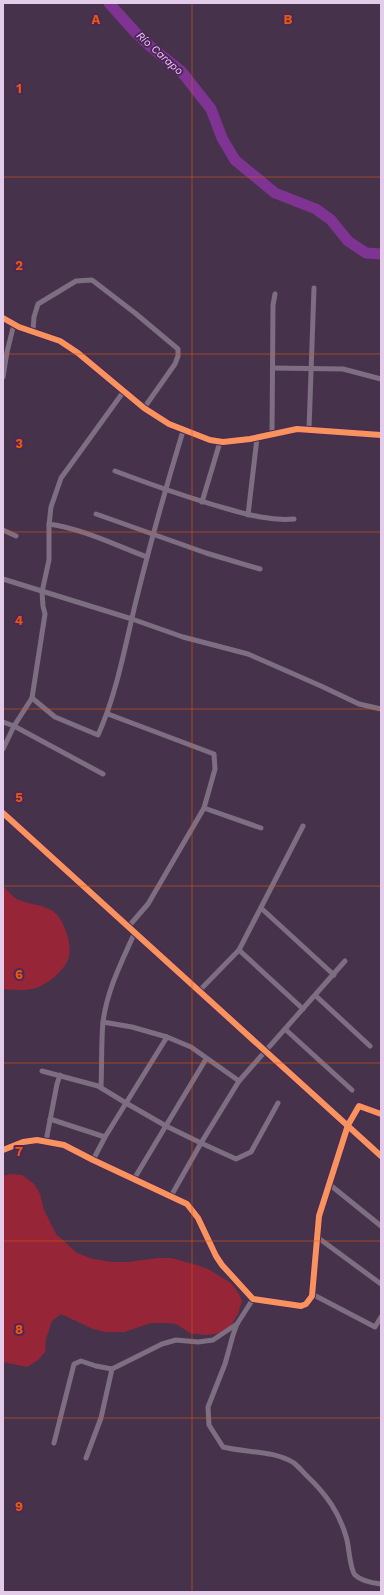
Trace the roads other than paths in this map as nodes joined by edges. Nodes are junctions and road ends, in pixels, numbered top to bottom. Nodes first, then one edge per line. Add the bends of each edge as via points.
1 (314, 288) dead end
2 (275, 294) dead end
3 (3, 318) edge
4 (14, 324) junction
5 (33, 330) junction
6 (273, 368) junction
7 (312, 368) junction
8 (3, 377) edge
9 (381, 379) edge
10 (124, 391) junction
11 (144, 408) junction
12 (309, 429) junction
13 (183, 431) junction
14 (272, 434) junction
15 (381, 435) edge
16 (257, 438) junction
17 (220, 442) junction
18 (115, 471) dead end
19 (165, 490) junction
20 (202, 502) junction
21 (96, 514) dead end
22 (248, 514) junction
23 (294, 519) dead end
24 (49, 524) junction
25 (3, 530) edge
26 (153, 534) junction
27 (16, 536) dead end
28 (147, 557) junction
29 (260, 569) dead end
30 (3, 579) edge
31 (42, 592) junction
32 (132, 619) junction
33 (32, 698) junction
34 (381, 709) edge
35 (108, 714) junction
36 (3, 722) edge
37 (14, 726) junction
38 (3, 749) edge
39 (103, 774) dead end
40 (204, 808) junction
41 (3, 813) edge
42 (303, 826) dead end
43 (260, 828) dead end
44 (261, 908) junction
45 (129, 926) junction
46 (135, 932) junction
47 (239, 950) junction
48 (345, 961) dead end
49 (334, 975) junction
50 (200, 990) junction
51 (316, 996) junction
52 (304, 1009) junction
53 (103, 1022) junction
54 (285, 1029) junction
55 (167, 1037) junction
56 (370, 1046) dead end
57 (266, 1050) junction
58 (206, 1059) junction
59 (42, 1071) dead end
60 (60, 1075) junction
61 (239, 1081) junction
62 (101, 1087) junction
63 (352, 1090) dead end
64 (278, 1103) dead end
65 (126, 1104) junction
66 (381, 1114) edge
67 (50, 1119) junction
68 (348, 1125) junction
69 (166, 1126) junction
70 (105, 1137) junction
71 (46, 1141) junction
72 (201, 1143) junction
73 (3, 1150) edge
74 (381, 1156) edge
75 (93, 1160) junction
76 (134, 1179) junction
77 (329, 1184) junction
78 (171, 1196) junction
79 (381, 1226) edge
80 (317, 1237) junction
81 (381, 1284) edge
82 (312, 1294) junction
83 (252, 1299) junction
84 (381, 1317) edge
85 (237, 1324) junction
86 (112, 1369) junction
87 (54, 1443) dead end
88 (86, 1458) dead end
89 (381, 1584) edge

1 - 7 street
2 - 6 street
3 - 4 street
4 - 5 street
4 - 8 street
5 - 10 street via 60,340
5 - 11 street via 38,304 76,281 92,280 178,349 175,364
6 - 7 street
6 - 14 street
7 - 9 street via 343,369
7 - 12 street
10 - 11 street
10 - 24 street via 61,478 51,507
11 - 13 street
12 - 14 street
12 - 15 street
13 - 17 street
13 - 19 street
14 - 16 street
16 - 17 street
16 - 22 street
17 - 20 street
18 - 19 street
19 - 20 street
19 - 26 street
20 - 22 street
21 - 26 street
22 - 23 street
24 - 28 street via 84,533
24 - 31 street via 48,560
25 - 27 street
26 - 28 street
26 - 29 street
28 - 32 street
30 - 31 street
31 - 32 street
31 - 33 street via 45,614
32 - 34 street via 183,637 248,654 359,704
32 - 35 street
33 - 35 street via 55,717 98,736
33 - 37 street
35 - 40 street via 214,754 214,769
36 - 37 street
37 - 38 street
37 - 39 street
40 - 43 street
40 - 45 street via 148,904
41 - 45 street
42 - 44 street
44 - 47 street
44 - 49 street
45 - 46 street
46 - 50 street
46 - 53 street via 115,976
47 - 50 street
47 - 52 street
48 - 49 street
49 - 51 street
50 - 57 street
51 - 52 street
51 - 56 street
52 - 54 street
53 - 55 street
53 - 62 street
54 - 57 street
54 - 63 street
55 - 58 street via 191,1047
55 - 65 street
57 - 61 street
57 - 68 street
58 - 61 street
58 - 69 street
59 - 60 street
60 - 62 street
60 - 67 street
61 - 72 street
62 - 65 street
64 - 72 street via 251,1152 236,1159
65 - 69 street
65 - 70 street
66 - 68 street via 359,1106
67 - 70 street
67 - 71 street
68 - 74 street
68 - 77 street
69 - 72 street
69 - 76 street
70 - 75 street
71 - 73 street via 23,1142
71 - 75 street via 64,1144
72 - 78 street
75 - 76 street
76 - 78 street
77 - 79 street
77 - 80 street via 319,1216
78 - 83 street via 187,1204 194,1212 222,1265
80 - 81 street
80 - 82 street
82 - 83 street via 306,1304 301,1306
82 - 84 street via 375,1327
83 - 85 street
85 - 86 street via 213,1340 176,1340 162,1344
85 - 89 street via 208,1407 209,1425 223,1447 270,1454 295,1464 323,1491 332,1504 346,1538 353,1572 356,1576
86 - 87 street via 81,1361 74,1364
86 - 88 street via 101,1418

